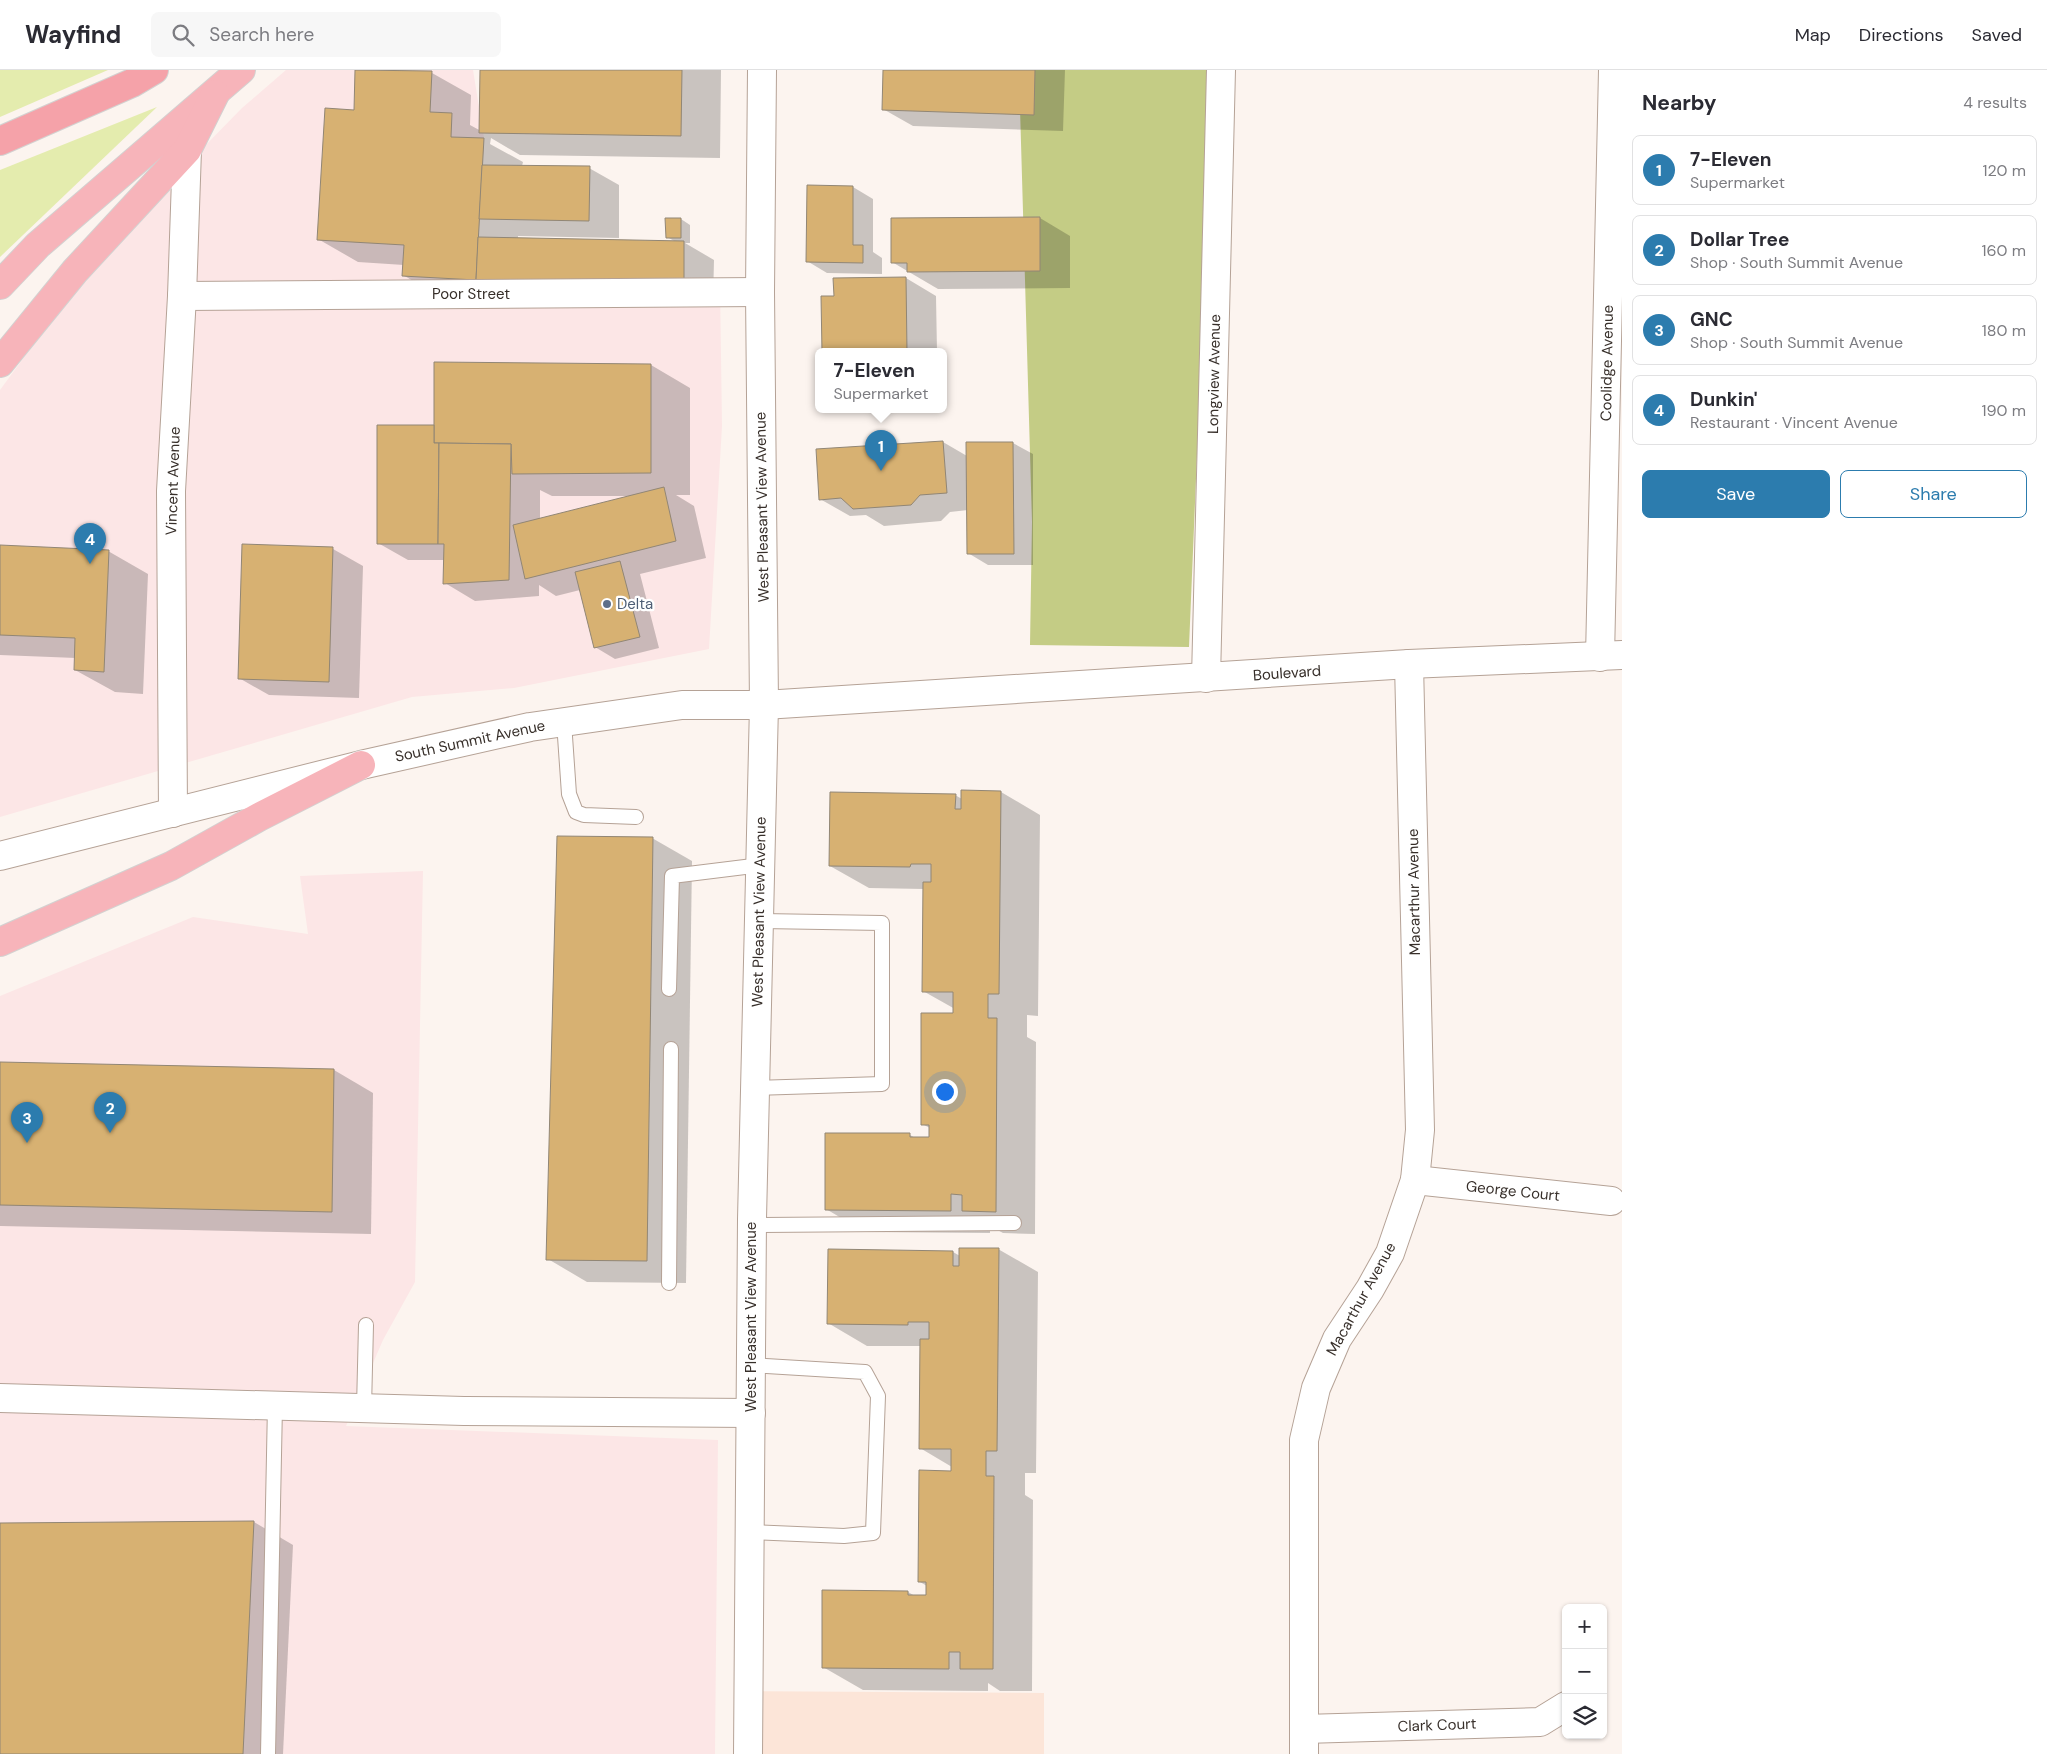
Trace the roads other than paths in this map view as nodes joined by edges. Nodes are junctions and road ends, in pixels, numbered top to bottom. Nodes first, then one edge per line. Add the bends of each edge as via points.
1 (154, 70) edge
2 (240, 70) edge
3 (762, 70) edge
4 (1221, 70) edge
5 (1613, 70) edge
6 (215, 94) junction
7 (0, 141) edge
8 (186, 150) junction
9 (0, 285) edge
10 (760, 292) junction
11 (182, 296) junction
12 (0, 363) edge
13 (1611, 656) edge
14 (1409, 664) junction
15 (1206, 678) junction
16 (951, 694) joint
17 (764, 704) junction
18 (564, 722) junction
19 (361, 765) junction
20 (173, 813) junction
21 (636, 817) dead end
22 (0, 856) edge
23 (761, 865) junction
24 (759, 921) junction
25 (0, 942) edge
26 (669, 989) dead end
27 (671, 1049) dead end
28 (755, 1088) junction
29 (1414, 1180) junction
30 (1611, 1201) dead end
31 (1014, 1223) dead end
32 (752, 1225) junction
33 (669, 1283) dead end
34 (366, 1325) dead end
35 (751, 1365) junction
36 (0, 1398) edge
37 (275, 1405) junction
38 (364, 1408) junction
39 (751, 1413) junction
40 (749, 1532) junction
41 (1562, 1708) edge
42 (1304, 1742) edge
43 (268, 1754) edge
44 (748, 1754) edge

1 - 7 highway via 132,83
2 - 6 highway
3 - 10 street, West Pleasant View Avenue
4 - 15 street, Longview Avenue
5 - 13 street, Coolidge Avenue
6 - 8 highway
6 - 9 highway via 38,246
8 - 11 street, Vincent Avenue
8 - 12 highway via 75,271
10 - 11 street, Poor Street
10 - 17 street, West Pleasant View Avenue
11 - 20 street, Vincent Avenue via 171,491
13 - 14 street, Boulevard
14 - 15 street, Boulevard
14 - 29 street, Macarthur Avenue via 1420,1130
15 - 16 street, Boulevard
16 - 17 street, South Summit Avenue
17 - 18 street, South Summit Avenue via 682,704
17 - 23 street, West Pleasant View Avenue
18 - 19 street, South Summit Avenue
18 - 21 lane via 568,794 576,812
19 - 20 street, South Summit Avenue
19 - 25 highway via 171,866
20 - 22 street, South Summit Avenue
23 - 24 street, West Pleasant View Avenue
23 - 26 lane via 672,876
24 - 28 street, West Pleasant View Avenue
24 - 28 lane via 882,923 882,1084
27 - 33 lane
28 - 32 street, West Pleasant View Avenue
29 - 30 street, George Court
29 - 42 street, Macarthur Avenue via 1390,1253 1337,1339 1316,1388 1304,1440
31 - 32 lane
32 - 35 street, West Pleasant View Avenue
34 - 38 lane
35 - 39 street, West Pleasant View Avenue
35 - 40 lane via 866,1372 878,1396 873,1533 844,1536
36 - 37 street
37 - 38 street
37 - 43 lane
38 - 39 street
39 - 40 street, West Pleasant View Avenue
40 - 44 street, West Pleasant View Avenue
41 - 42 street, Clark Court via 1540,1722

